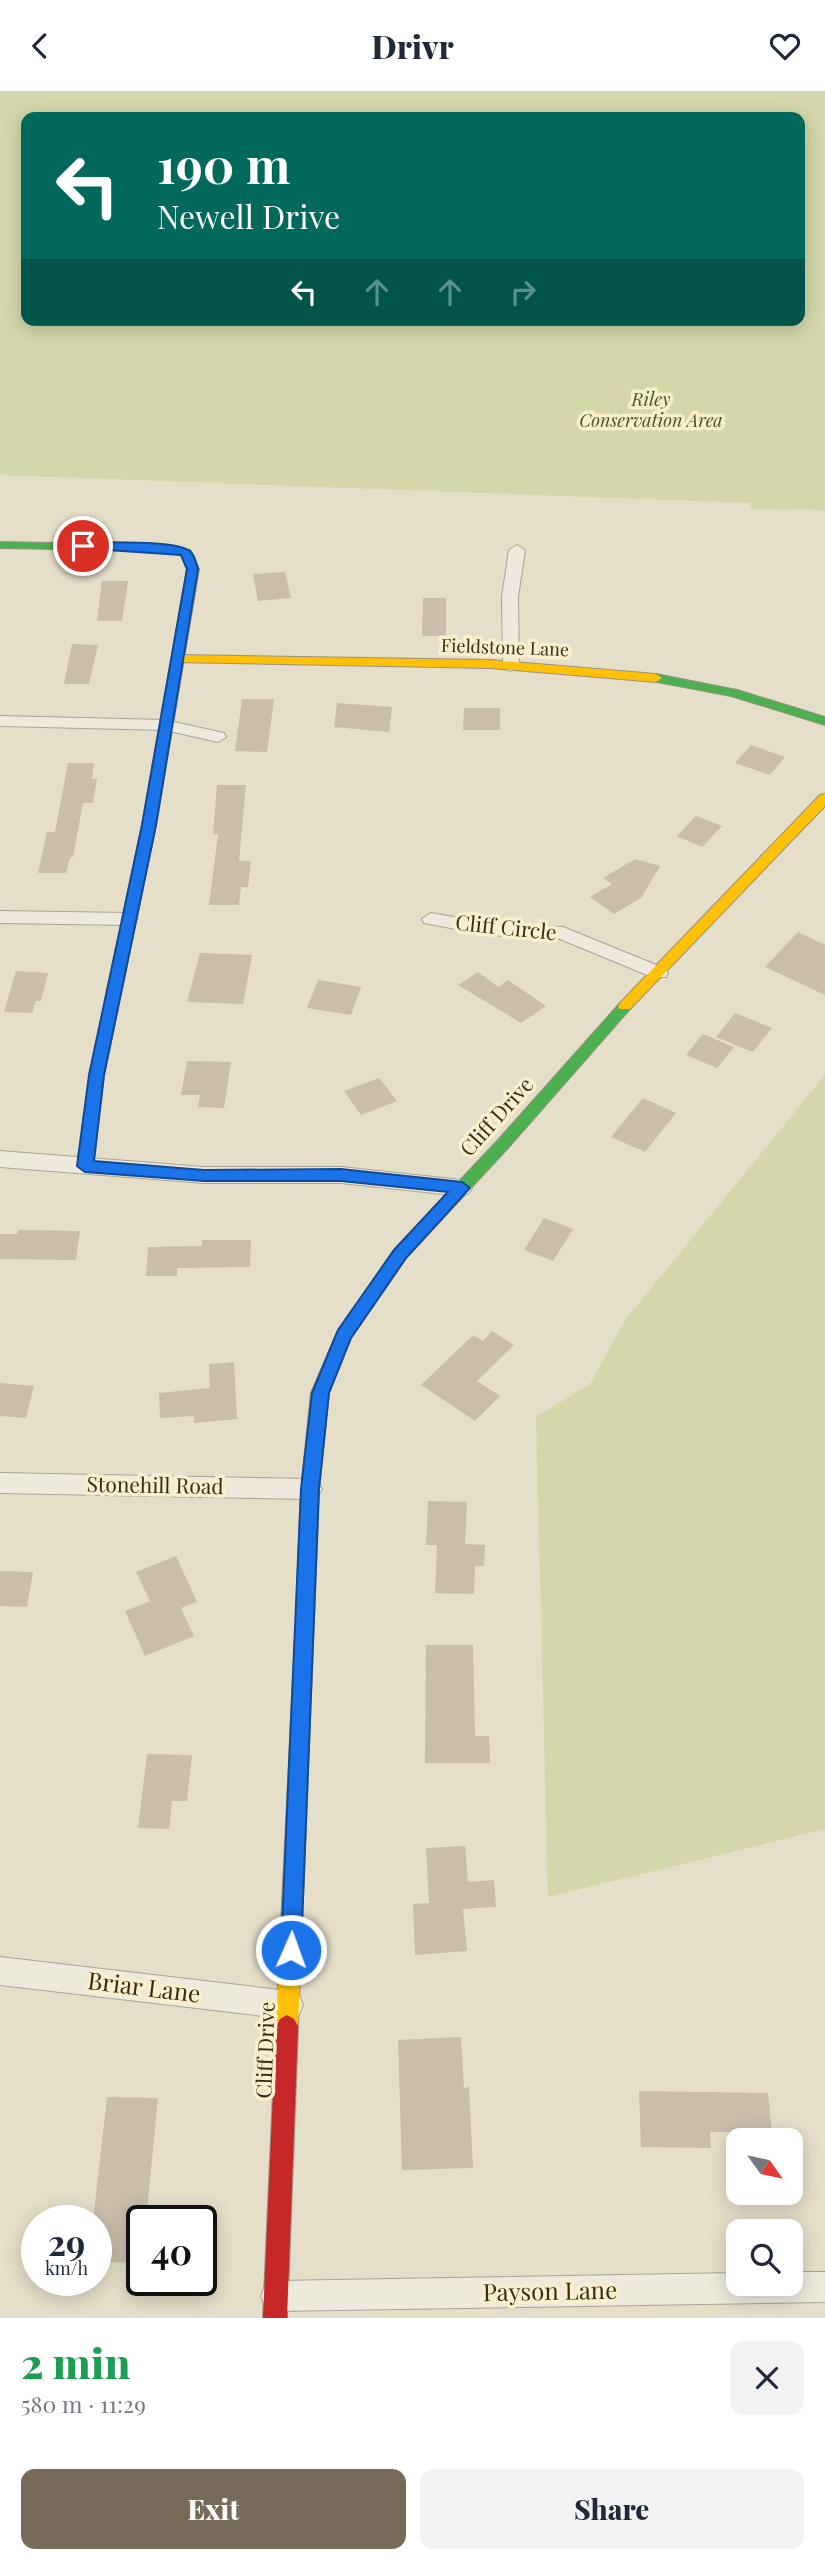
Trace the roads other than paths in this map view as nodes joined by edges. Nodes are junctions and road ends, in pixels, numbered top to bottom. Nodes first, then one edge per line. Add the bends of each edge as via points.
1 (0, 545) edge
2 (517, 550) dead end
3 (178, 659) junction
4 (511, 666) junction
5 (0, 721) edge
6 (825, 721) edge
7 (165, 725) junction
8 (218, 737) dead end
9 (825, 797) edge
10 (0, 918) edge
11 (129, 919) junction
12 (431, 919) dead end
13 (659, 973) junction
14 (0, 1159) edge
15 (85, 1166) junction
16 (462, 1188) junction
17 (0, 1483) edge
18 (310, 1489) junction
19 (0, 1971) edge
20 (289, 2005) junction
21 (825, 2287) edge
22 (276, 2307) edge

1 - 3 street via 186,552 192,569
2 - 4 street via 510,597
3 - 4 street, Fieldstone Lane
3 - 7 street
4 - 6 street, Fieldstone Lane via 679,681
5 - 7 street
7 - 8 street
7 - 11 street
9 - 13 street, Cliff Drive
10 - 11 street
11 - 15 street via 97,1075
12 - 13 street, Cliff Circle via 488,929 563,933
13 - 16 street, Cliff Drive via 588,1044
14 - 15 street
15 - 16 street via 204,1175 341,1175
16 - 18 street, Cliff Drive via 400,1254 344,1335 320,1393
17 - 18 street, Stonehill Road
18 - 20 street, Cliff Drive
19 - 20 street, Briar Lane
20 - 22 street, Cliff Drive
21 - 22 street, Payson Lane

